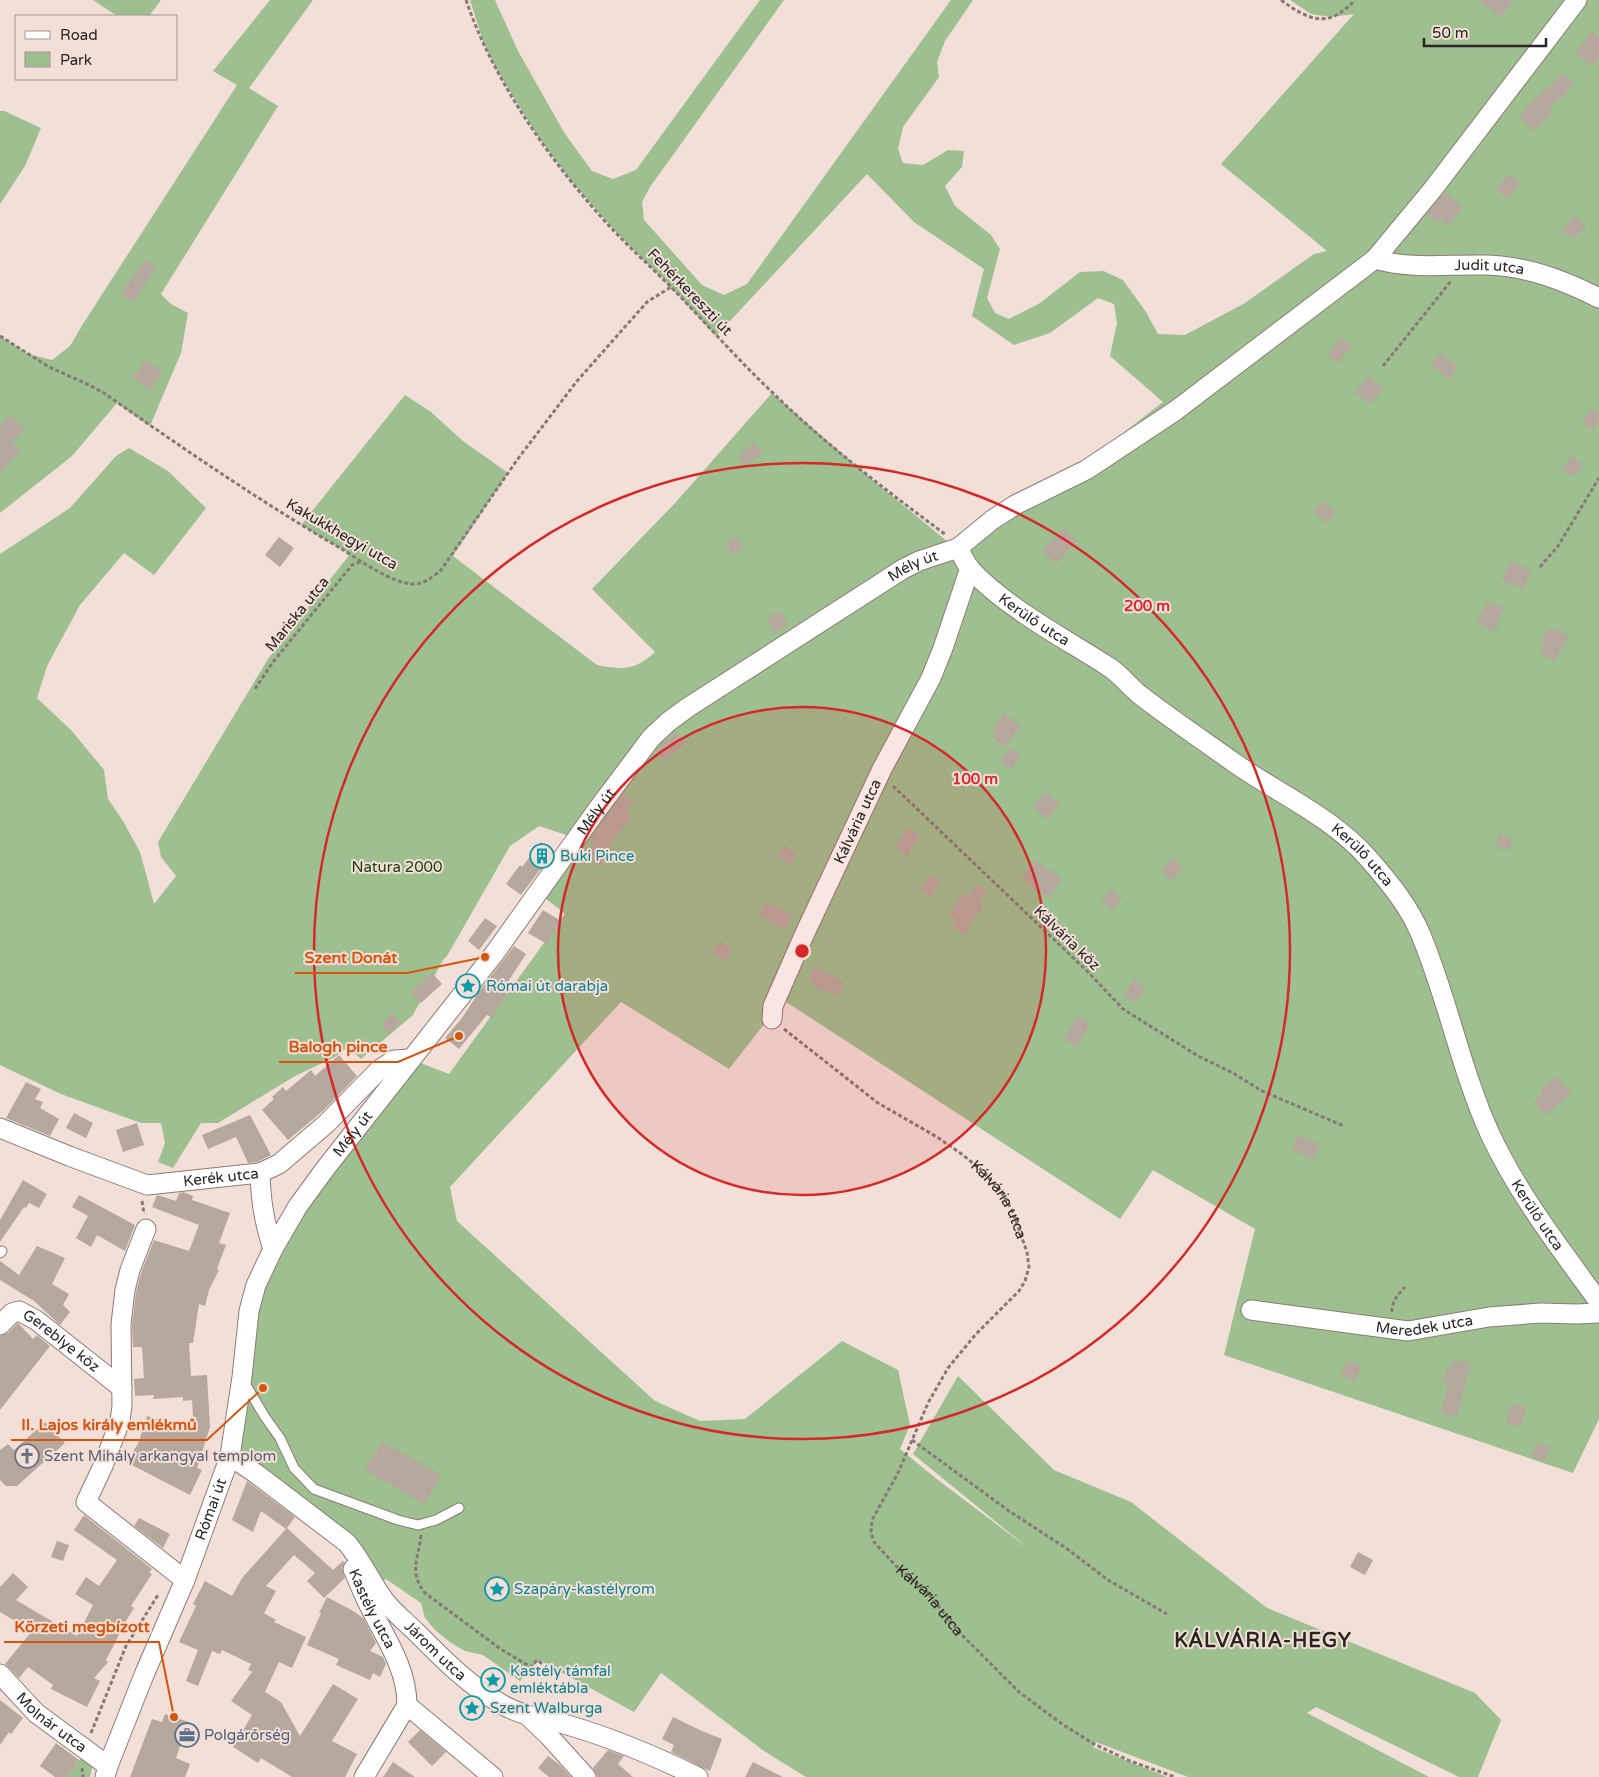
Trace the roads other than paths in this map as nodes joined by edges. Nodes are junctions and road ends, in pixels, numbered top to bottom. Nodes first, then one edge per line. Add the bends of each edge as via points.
1 (1577, 0) edge
2 (1375, 259) junction
3 (1599, 298) edge
4 (958, 548) junction
5 (970, 568) junction
6 (772, 1019) road end
7 (410, 1059) junction
8 (0, 1128) edge
9 (260, 1173) junction
10 (146, 1229) dead end
11 (273, 1249) junction
12 (1599, 1302) edge
13 (1251, 1310) dead end
14 (1599, 1313) edge
15 (0, 1325) edge
16 (242, 1378) junction
17 (122, 1388) junction
18 (230, 1456) junction
19 (459, 1508) dead end
20 (343, 1540) junction
21 (185, 1580) junction
22 (0, 1674) edge
23 (407, 1705) junction
24 (527, 1716) junction
25 (107, 1771) edge
26 (364, 1777) edge
27 (493, 1777) edge
28 (586, 1777) edge
29 (698, 1777) edge

1 - 2 street via 1433,189
2 - 3 street, Judit utca via 1409,266 1487,265 1531,270 1574,285
2 - 4 street via 1176,411 1086,470 1015,504
4 - 5 street, Kerülő utca
4 - 7 street, Mély út via 904,569 687,708 650,738 494,954
5 - 6 street, Kálvária utca via 931,678 882,769 780,988
5 - 12 street, Kerülő utca via 1034,620 1114,670 1139,694 1238,765 1348,837 1386,880 1408,910 1420,934 1490,1134 1540,1220
7 - 9 street, Kerék utca via 394,1060 378,1070 326,1124 279,1164
7 - 11 street, Mély út via 303,1199
8 - 9 street, Kerék utca via 147,1185
9 - 11 street via 265,1225
10 - 17 street via 125,1290 121,1324
11 - 16 street, Római út via 256,1284
13 - 14 street, Meredek utca via 1408,1331 1489,1317
15 - 17 street, Gereblye köz via 12,1313 20,1311
16 - 18 street, Római út
16 - 19 lane via 280,1438 294,1468 314,1489 418,1525
17 - 21 street via 120,1421 86,1502
18 - 20 street
18 - 21 street, Római út
20 - 23 street, Kastély utca via 366,1600 402,1672
20 - 24 street, Járom utca via 359,1558 386,1602 455,1671 503,1705
21 - 25 street, Római út
22 - 25 street, Molnár utca via 36,1713
23 - 26 street
23 - 27 street
24 - 28 street
24 - 29 street, Járom utca via 612,1740

